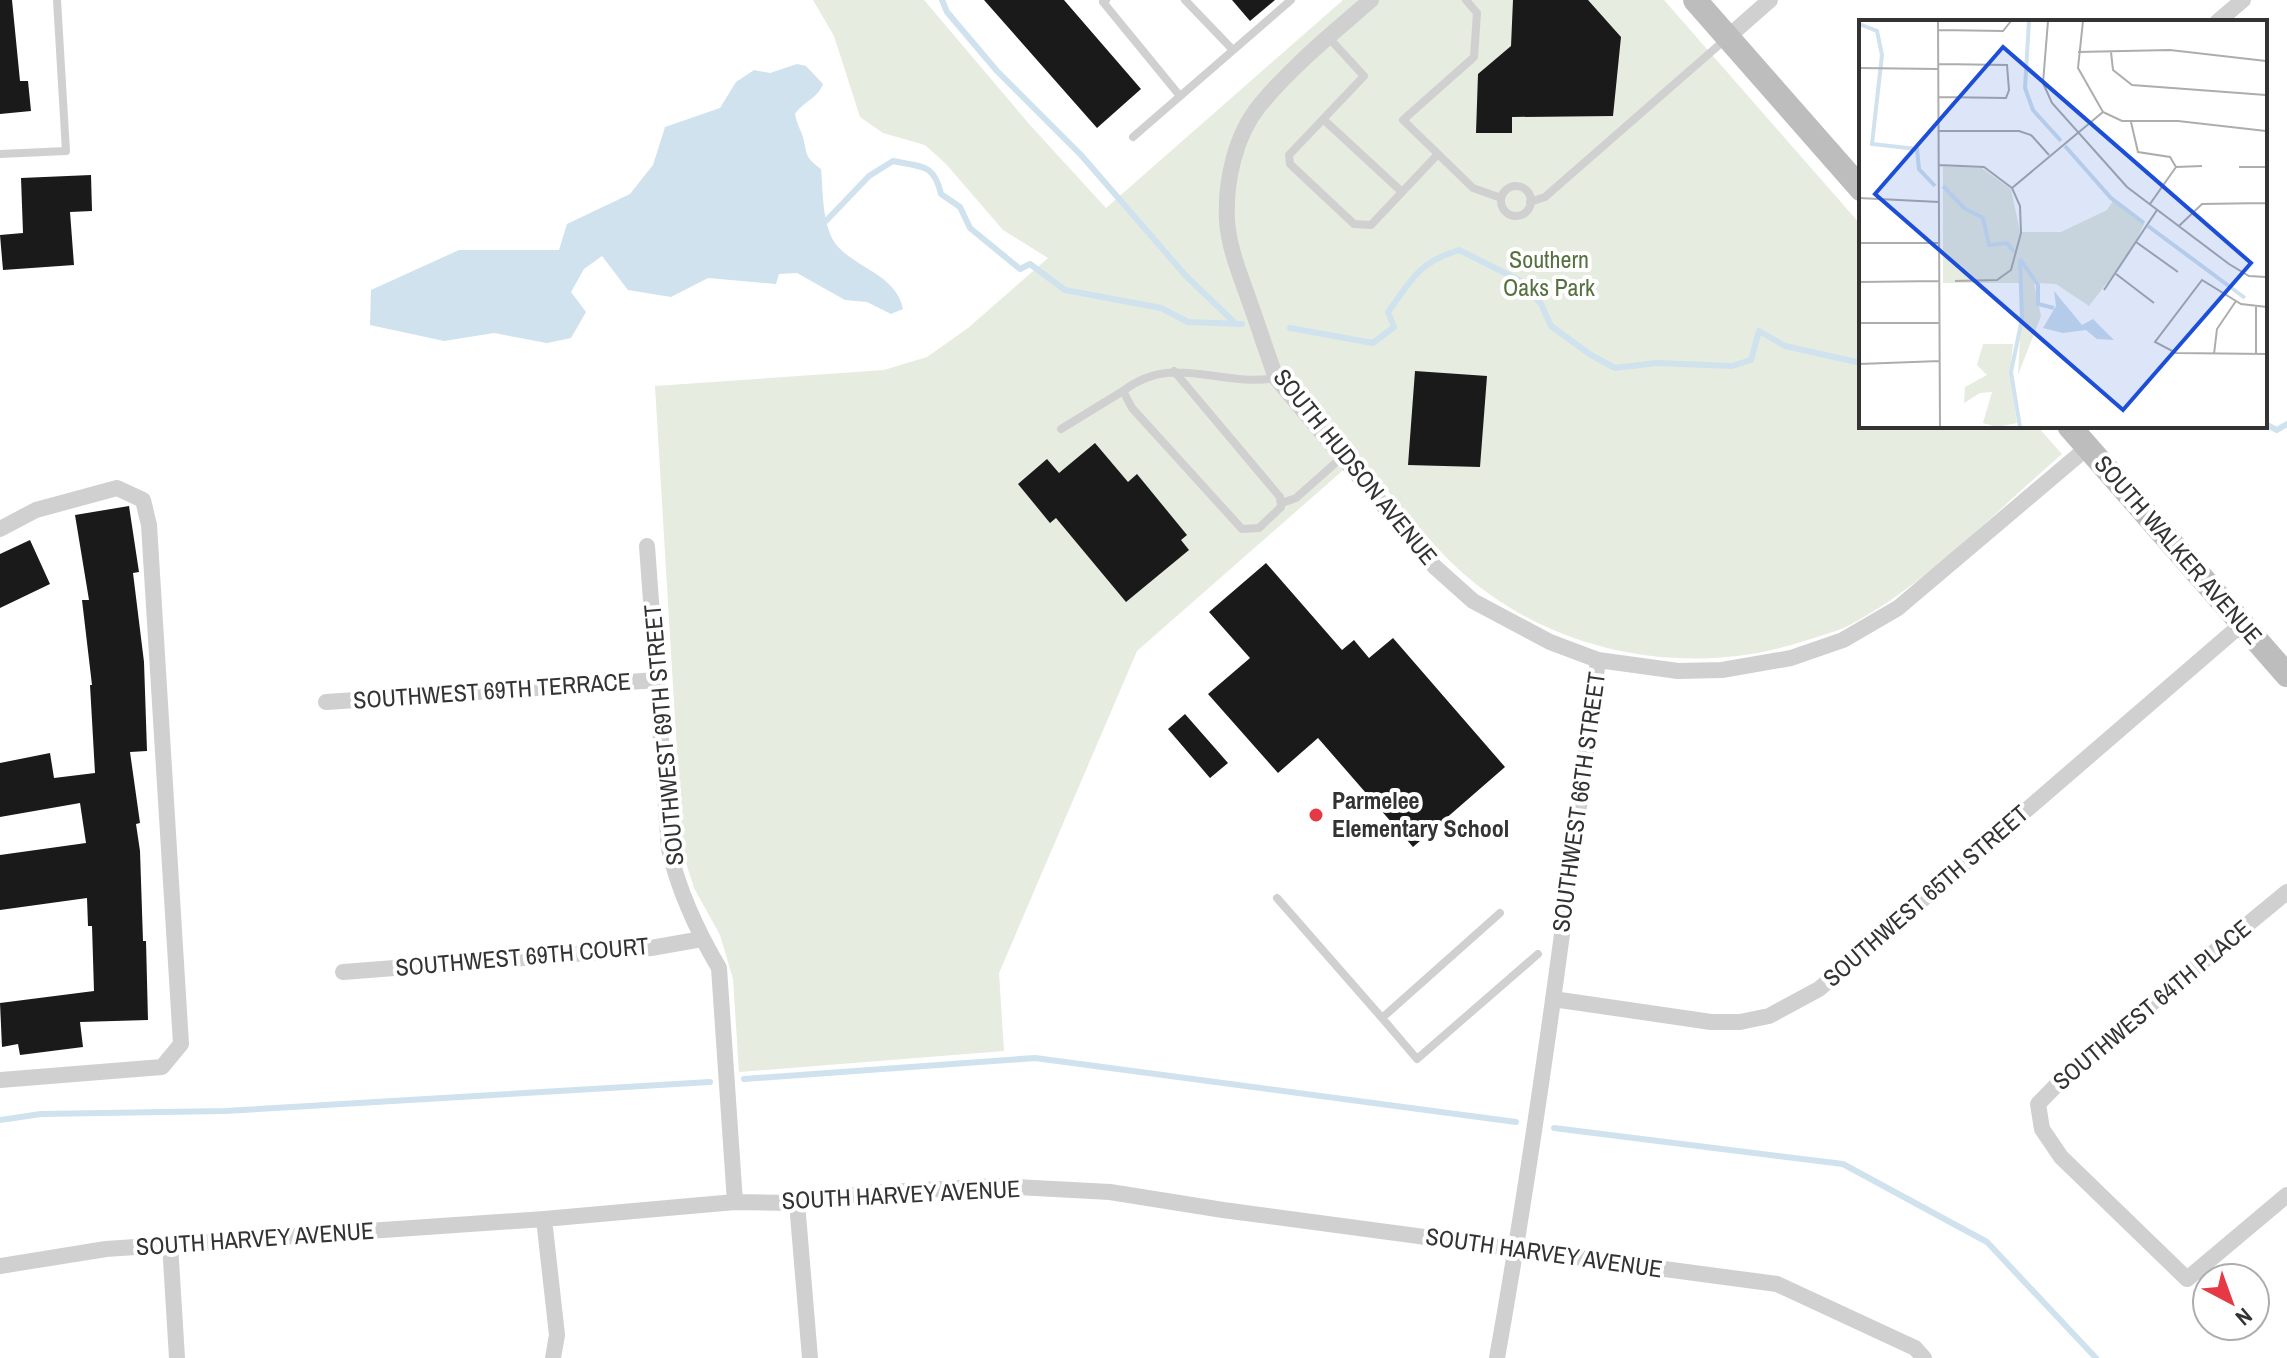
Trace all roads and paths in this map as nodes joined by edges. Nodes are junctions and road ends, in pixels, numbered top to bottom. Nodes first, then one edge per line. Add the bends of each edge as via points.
1 (57, 0) edge
2 (1106, 0) edge
3 (1185, 0) edge
4 (1291, 0) edge
5 (1371, 0) edge
6 (1466, 0) edge
7 (1695, 0) edge
8 (1770, 0) edge
9 (2243, 0) edge
10 (2219, 20) edge
11 (1728, 37) junction
12 (1329, 38) junction
13 (1233, 50) junction
14 (1180, 96) junction
15 (1323, 119) junction
16 (1133, 137) dead end
17 (0, 154) edge
18 (1438, 154) junction
19 (1859, 187) edge
20 (1402, 192) junction
21 (1501, 198) junction
22 (1530, 202) junction
23 (1174, 371) junction
24 (1276, 378) junction
25 (1123, 391) junction
26 (2071, 428) edge
27 (1061, 429) dead end
28 (2088, 447) junction
29 (1341, 458) junction
30 (1282, 503) junction
31 (0, 529) edge
32 (647, 546) dead end
33 (2242, 624) junction
34 (1598, 660) junction
35 (2287, 675) edge
36 (658, 680) junction
37 (326, 702) dead end
38 (2287, 892) edge
39 (1277, 898) dead end
40 (1500, 913) dead end
41 (702, 939) junction
42 (1538, 954) dead end
43 (343, 972) dead end
44 (1553, 999) junction
45 (1382, 1018) junction
46 (0, 1080) edge
47 (2287, 1195) edge
48 (735, 1202) junction
49 (797, 1203) junction
50 (544, 1219) junction
51 (170, 1244) junction
52 (1516, 1249) junction
53 (0, 1266) edge
54 (177, 1358) edge
55 (553, 1358) edge
56 (810, 1358) edge
57 (1497, 1358) edge
58 (1924, 1358) edge

1 - 17 lane via 66,151
2 - 14 lane
3 - 13 lane
4 - 13 lane
5 - 12 street, SOUTH HUDSON AVENUE
6 - 18 lane via 1477,13 1474,57 1403,120
7 - 11 main road
8 - 11 street
9 - 10 street
11 - 19 main road
11 - 22 lane via 1545,197
12 - 15 lane via 1364,76
12 - 24 street, SOUTH HUDSON AVENUE via 1258,108 1239,142 1229,180 1227,222 1235,261
13 - 14 lane
14 - 16 lane
15 - 20 lane
15 - 20 lane via 1289,155 1290,164 1354,224 1371,225
18 - 20 lane
18 - 21 lane via 1473,188
21 - 22 lane via 1507,189 1518,187
21 - 22 lane via 1503,210 1514,216 1526,212
23 - 24 lane via 1259,381
23 - 25 lane via 1159,372
23 - 30 lane
24 - 29 street, SOUTH HUDSON AVENUE
25 - 27 lane
25 - 30 lane via 1132,408 1242,529 1259,528
26 - 28 main road, SOUTH WALKER AVENUE
28 - 33 main road, SOUTH WALKER AVENUE
28 - 34 street, SOUTHWEST 66TH STREET via 1898,608 1843,640 1791,658 1722,670 1678,671
29 - 30 lane via 1296,498
29 - 34 street, SOUTH HUDSON AVENUE via 1435,567 1473,601 1550,642
31 - 46 street via 36,510 117,488 143,500 149,525 181,1044 162,1067
32 - 36 street, SOUTHWEST 69TH STREET
33 - 35 main road, SOUTH WALKER AVENUE
33 - 44 street, SOUTHWEST 65TH STREET via 1819,989 1769,1016 1740,1022
34 - 44 street, SOUTHWEST 66TH STREET
36 - 37 street, SOUTHWEST 69TH TERRACE
36 - 41 street, SOUTHWEST 69TH STREET via 669,849 679,890
38 - 47 street, SOUTHWEST 64TH PLACE via 2072,1069 2038,1104 2042,1129 2061,1157 2187,1279
39 - 45 lane
40 - 45 lane
41 - 43 street, SOUTHWEST 69TH COURT via 651,948
41 - 48 street, SOUTHWEST 69TH STREET via 719,968
42 - 45 lane via 1417,1059
44 - 52 street, SOUTHWEST 66TH STREET
48 - 49 street, SOUTH HARVEY AVENUE
48 - 50 street, SOUTH HARVEY AVENUE
49 - 52 street, SOUTH HARVEY AVENUE via 867,1193 999,1186 1094,1191
49 - 56 street
50 - 51 street, SOUTH HARVEY AVENUE
50 - 55 street via 557,1335
51 - 53 street, SOUTH HARVEY AVENUE
51 - 54 street
52 - 57 street, SOUTHWEST 66TH STREET
52 - 58 street, SOUTH HARVEY AVENUE via 1777,1284 1915,1348

